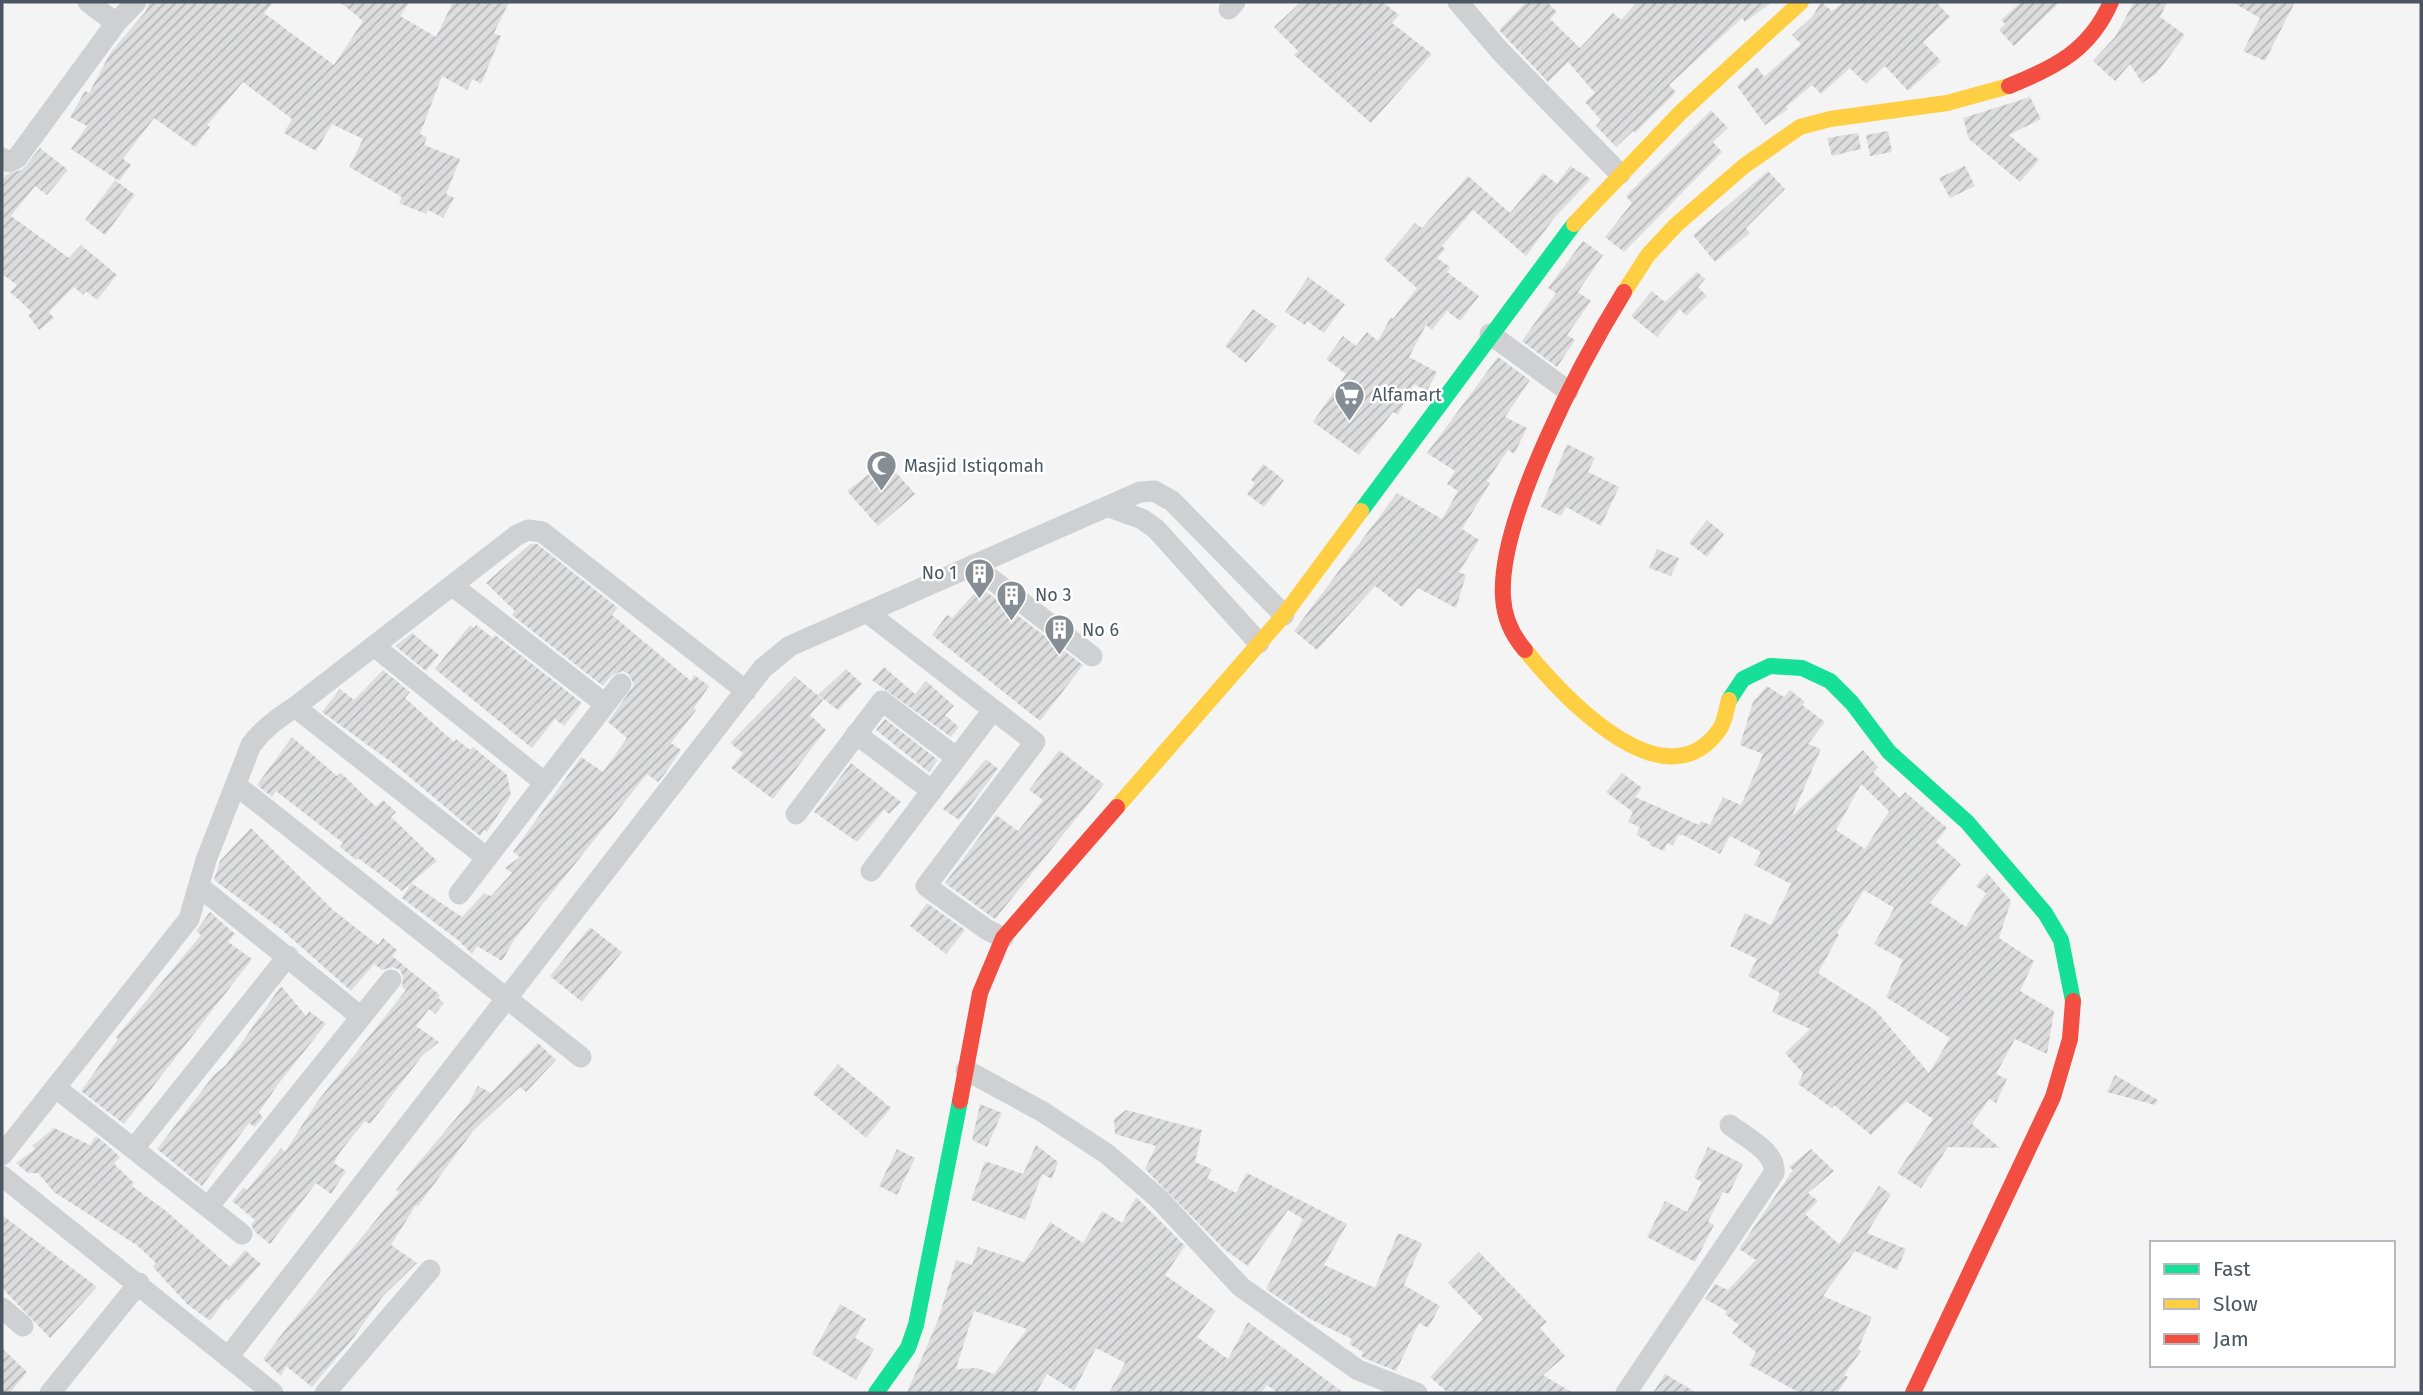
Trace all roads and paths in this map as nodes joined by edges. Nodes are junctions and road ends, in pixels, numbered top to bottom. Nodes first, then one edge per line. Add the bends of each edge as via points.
1 (88, 2) edge
2 (136, 2) edge
3 (1458, 2) edge
4 (1801, 2) edge
5 (2111, 2) edge
6 (116, 23) junction
7 (2, 158) edge
8 (1620, 174) junction
9 (1490, 334) junction
10 (1568, 391) junction
11 (1109, 507) junction
12 (973, 565) junction
13 (453, 586) junction
14 (868, 613) junction
15 (1284, 615) junction
16 (1259, 643) junction
17 (374, 646) junction
18 (1092, 656) dead end
19 (621, 684) dead end
20 (746, 691) junction
21 (606, 704) junction
22 (295, 707) junction
23 (993, 710) junction
24 (856, 734) junction
25 (957, 758) junction
26 (545, 783) junction
27 (236, 785) junction
28 (932, 791) junction
29 (796, 814) dead end
30 (487, 858) junction
31 (871, 872) dead end
32 (200, 887) junction
33 (459, 894) dead end
34 (1003, 938) junction
35 (288, 956) junction
36 (391, 980) dead end
37 (508, 999) junction
38 (361, 1017) junction
39 (581, 1057) dead end
40 (966, 1070) junction
41 (56, 1088) junction
42 (1730, 1125) dead end
43 (135, 1147) junction
44 (2, 1155) edge
45 (2, 1176) edge
46 (208, 1208) junction
47 (242, 1234) dead end
48 (430, 1270) dead end
49 (139, 1283) junction
50 (2, 1308) edge
51 (23, 1326) dead end
52 (229, 1356) junction
53 (50, 1393) edge
54 (273, 1393) edge
55 (326, 1393) edge
56 (877, 1393) edge
57 (1417, 1393) edge
58 (1626, 1393) edge
59 (1913, 1393) edge

1 - 6 street
2 - 6 street
3 - 8 street
4 - 8 street
5 - 10 street via 2106,20 2079,50 2003,88 1923,108 1832,118 1796,129 1748,164 1650,252
6 - 7 street via 17,158 9,162
8 - 9 street via 1570,228
9 - 10 street
9 - 15 street
10 - 59 street via 1506,555 1505,622 1525,653 1620,742 1659,757 1703,747 1721,729 1730,697 1747,675 1763,665 1804,668 1851,700 1886,750 1963,817 2061,937 2074,995 2069,1055
11 - 12 street
11 - 15 street via 1140,492 1163,495
11 - 16 street via 1156,528
12 - 14 street
12 - 18 street
13 - 17 street
13 - 20 street via 517,535 528,530 542,532
13 - 21 street
14 - 20 street via 790,646 772,658
14 - 23 street
15 - 16 street
16 - 34 street
17 - 22 street
17 - 26 street
19 - 21 street
20 - 37 street
21 - 26 street
22 - 27 street via 259,734
22 - 30 street
23 - 25 street
23 - 34 street via 1035,742 926,886
24 - 25 street via 882,701
24 - 28 street
24 - 29 street
25 - 28 street
26 - 30 street
27 - 32 street
27 - 37 street
28 - 31 street
30 - 33 street
32 - 35 street
32 - 41 street via 189,919
34 - 40 street via 981,993
35 - 38 street
35 - 43 street
36 - 38 street
37 - 39 street
37 - 52 street
38 - 46 street
40 - 56 street via 919,1313 908,1348
40 - 57 street via 1107,1154 1159,1199 1241,1287 1358,1370
41 - 43 street
41 - 44 street
42 - 58 street via 1771,1156 1774,1173
43 - 46 street
45 - 49 street
46 - 47 street
48 - 55 street
49 - 52 street
49 - 53 street
50 - 51 street
52 - 54 street

